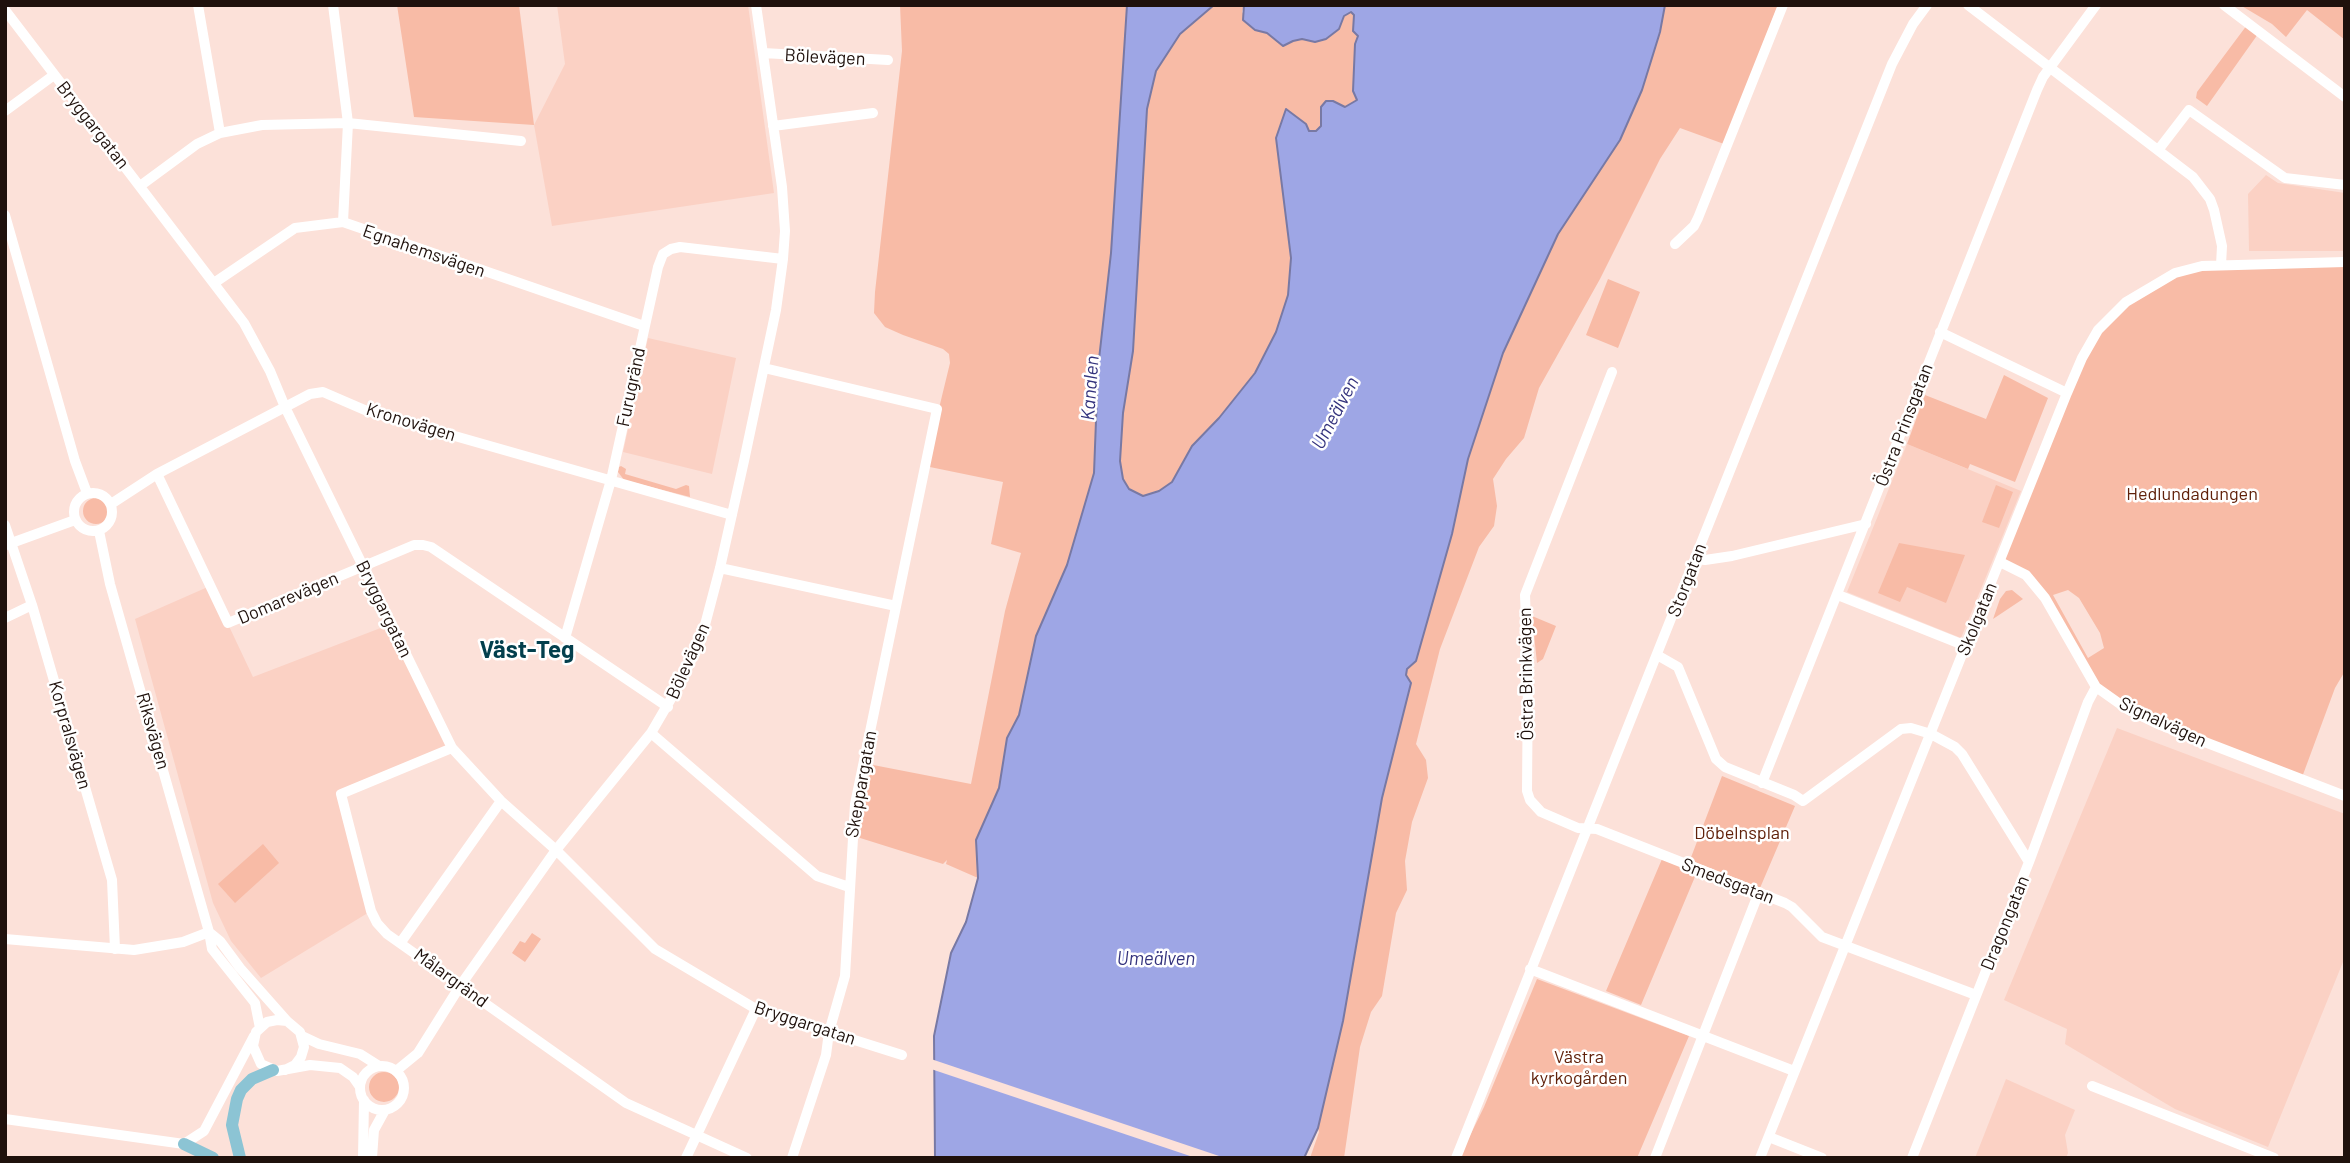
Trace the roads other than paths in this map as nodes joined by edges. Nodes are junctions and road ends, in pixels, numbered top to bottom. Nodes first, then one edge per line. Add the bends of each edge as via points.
1 (198, 5) edge
2 (332, 5) edge
3 (756, 5) edge
4 (1783, 5) edge
5 (1927, 5) edge
6 (1968, 5) edge
7 (2096, 5) edge
8 (2224, 5) edge
9 (5, 10) edge
10 (763, 53) junction
11 (888, 60) dead end
12 (2049, 68) junction
13 (54, 75) junction
14 (2345, 97) edge
15 (5, 111) edge
16 (873, 113) dead end
17 (348, 123) junction
18 (773, 126) junction
19 (220, 133) junction
20 (521, 141) dead end
21 (2159, 149) junction
22 (2345, 185) edge
23 (140, 186) junction
24 (5, 215) edge
25 (343, 222) junction
26 (1675, 244) dead end
27 (783, 259) junction
28 (2345, 262) edge
29 (2221, 265) junction
30 (214, 283) junction
31 (644, 327) junction
32 (1940, 332) junction
33 (764, 368) junction
34 (1612, 372) dead end
35 (2067, 393) junction
36 (285, 407) junction
37 (157, 474) junction
38 (611, 480) junction
39 (87, 493) junction
40 (111, 504) junction
41 (732, 516) junction
42 (75, 520) junction
43 (1866, 524) junction
44 (5, 525) edge
45 (99, 531) junction
46 (8, 544) edge
47 (1696, 559) junction
48 (2000, 562) junction
49 (363, 567) junction
50 (720, 568) junction
51 (1838, 595) junction
52 (32, 605) junction
53 (896, 606) junction
54 (5, 618) edge
55 (565, 638) junction
56 (1966, 646) junction
57 (1657, 655) junction
58 (2096, 687) junction
59 (668, 707) junction
60 (651, 733) junction
61 (1931, 734) junction
62 (452, 748) junction
63 (1762, 783) junction
64 (2345, 796) edge
65 (501, 801) junction
66 (1587, 828) junction
67 (556, 850) junction
68 (2029, 862) junction
69 (849, 887) junction
70 (1759, 892) junction
71 (209, 932) junction
72 (5, 939) edge
73 (401, 942) junction
74 (1846, 944) junction
75 (115, 949) junction
76 (1530, 969) junction
77 (460, 986) junction
78 (1976, 995) junction
79 (756, 1009) junction
80 (287, 1021) junction
81 (257, 1032) junction
82 (829, 1032) junction
83 (1703, 1035) junction
84 (302, 1037) junction
85 (902, 1055) dead end
86 (379, 1066) junction
87 (279, 1070) junction
88 (396, 1071) junction
89 (1794, 1071) junction
90 (2092, 1086) dead end
91 (360, 1087) junction
92 (364, 1100) junction
93 (385, 1110) junction
94 (5, 1119) edge
95 (698, 1136) junction
96 (1769, 1137) junction
97 (184, 1144) junction
98 (213, 1158) edge
99 (240, 1158) edge
100 (363, 1158) edge
101 (372, 1158) edge
102 (686, 1158) edge
103 (747, 1158) edge
104 (792, 1158) edge
105 (1456, 1158) edge
106 (1655, 1158) edge
107 (1760, 1158) edge
108 (1822, 1158) edge
109 (1912, 1158) edge
110 (2274, 1158) edge

1 - 19 street
2 - 17 street
3 - 10 street, Bölevägen
4 - 26 street via 1698,218
5 - 47 street, Storgatan via 1892,64
6 - 12 street
7 - 12 street, Östra Prinsgatan
8 - 14 street
9 - 13 street, Bryggargatan
10 - 11 street, Bölevägen
10 - 18 street, Bölevägen
12 - 21 street
12 - 32 street, Östra Prinsgatan
13 - 15 street
13 - 23 street, Bryggargatan
16 - 18 street
17 - 19 street via 261,125
17 - 20 street
17 - 25 street
18 - 27 street, Bölevägen via 782,187
19 - 23 street via 197,144
21 - 22 street via 2189,110 2285,177
21 - 29 street via 2193,177 2210,199 2219,226
23 - 30 street, Bryggargatan
24 - 39 street
25 - 30 street, Egnahemsvägen via 295,228
25 - 31 street, Egnahemsvägen
27 - 31 street, Furugränd via 671,248 658,267
27 - 33 street, Bölevägen
28 - 29 street, Skolgatan
29 - 35 street, Skolgatan via 2175,273 2126,302 2098,330
30 - 36 street, Bryggargatan via 255,342
31 - 38 street, Furugränd
32 - 35 street
32 - 43 street, Östra Prinsgatan
33 - 41 street, Bölevägen
33 - 53 street, Skeppargatan via 937,409
34 - 66 street, Östra Brinkvägen via 1525,595 1527,791 1541,813
35 - 48 street, Skolgatan
36 - 37 street, Kronovägen
36 - 38 street, Kronovägen via 323,392 368,411
36 - 49 street, Bryggargatan
37 - 40 street, Kronovägen
37 - 49 street, Domarevägen via 228,623
38 - 41 street, Kronovägen
38 - 55 street, Furugränd
39 - 40 street via 101,494
39 - 42 street via 75,505
40 - 45 street via 109,524
41 - 50 street, Bölevägen
42 - 45 street via 86,530
42 - 46 street
43 - 47 street via 1732,556
43 - 51 street, Östra Prinsgatan
44 - 46 street, Korpralsvägen
45 - 71 street, Riksvägen
46 - 52 street, Korpralsvägen
47 - 57 street, Storgatan
48 - 56 street, Skolgatan
48 - 58 street, Signalvägen via 2026,575 2045,598
49 - 55 street, Domarevägen via 414,545 431,547
49 - 62 street, Bryggargatan
50 - 53 street
50 - 59 street, Bölevägen via 701,640
51 - 56 street
51 - 63 street, Östra Prinsgatan
52 - 54 street
52 - 75 street, Korpralsvägen via 112,880
53 - 69 street, Skeppargatan via 855,804
55 - 59 street, Domarevägen
56 - 61 street, Skolgatan
57 - 63 street via 1678,667 1720,764
57 - 66 street, Storgatan
58 - 64 street, Signalvägen via 2158,724
58 - 68 street, Dragongatan
59 - 60 street, Bölevägen
60 - 67 street, Bölevägen
60 - 69 street via 817,876
61 - 63 street via 1901,729 1802,801
61 - 68 street via 1962,754
61 - 74 street, Skolgatan
62 - 65 street, Bryggargatan
62 - 73 street, Målargränd via 341,794 371,911 387,934
65 - 67 street, Bryggargatan
65 - 73 street
66 - 70 street, Smedsgatan
66 - 76 street, Storgatan
67 - 77 street, Bölevägen
67 - 79 street, Bryggargatan via 655,949
68 - 78 street, Dragongatan
69 - 82 street, Skeppargatan via 845,976
70 - 74 street, Smedsgatan via 1792,907 1822,937
70 - 83 street
71 - 75 street via 147,949
71 - 80 street, Riksvägen
71 - 81 street, Riksvägen via 212,949 256,1003
72 - 75 street
73 - 77 street, Målargränd
74 - 78 street, Smedsgatan
74 - 89 street, Skolgatan
76 - 83 street
76 - 105 street, Storgatan
77 - 88 street, Bölevägen via 418,1053
77 - 95 street, Målargränd via 626,1103
78 - 109 street, Dragongatan
79 - 82 street, Bryggargatan
79 - 95 street
80 - 81 street via 272,1020
80 - 84 street, Riksvägen
81 - 87 street, Riksvägen via 256,1058 267,1068
81 - 97 street via 204,1131
82 - 85 street, Bryggargatan
82 - 104 street, Skeppargatan
83 - 89 street
83 - 106 street
84 - 86 street, Riksvägen via 360,1055
84 - 87 street via 301,1057 295,1065
86 - 88 street
86 - 91 street via 364,1076
87 - 91 street via 310,1065 340,1068
87 - 99 main road via 252,1079 241,1090 232,1125
88 - 93 street via 404,1081 404,1094 397,1105
89 - 96 street, Skolgatan
90 - 110 street
91 - 92 street
92 - 93 street
92 - 100 street
93 - 101 street via 374,1130
94 - 97 street
95 - 102 street
95 - 103 street, Målargränd
96 - 107 street, Skolgatan
96 - 108 street
97 - 98 main road

